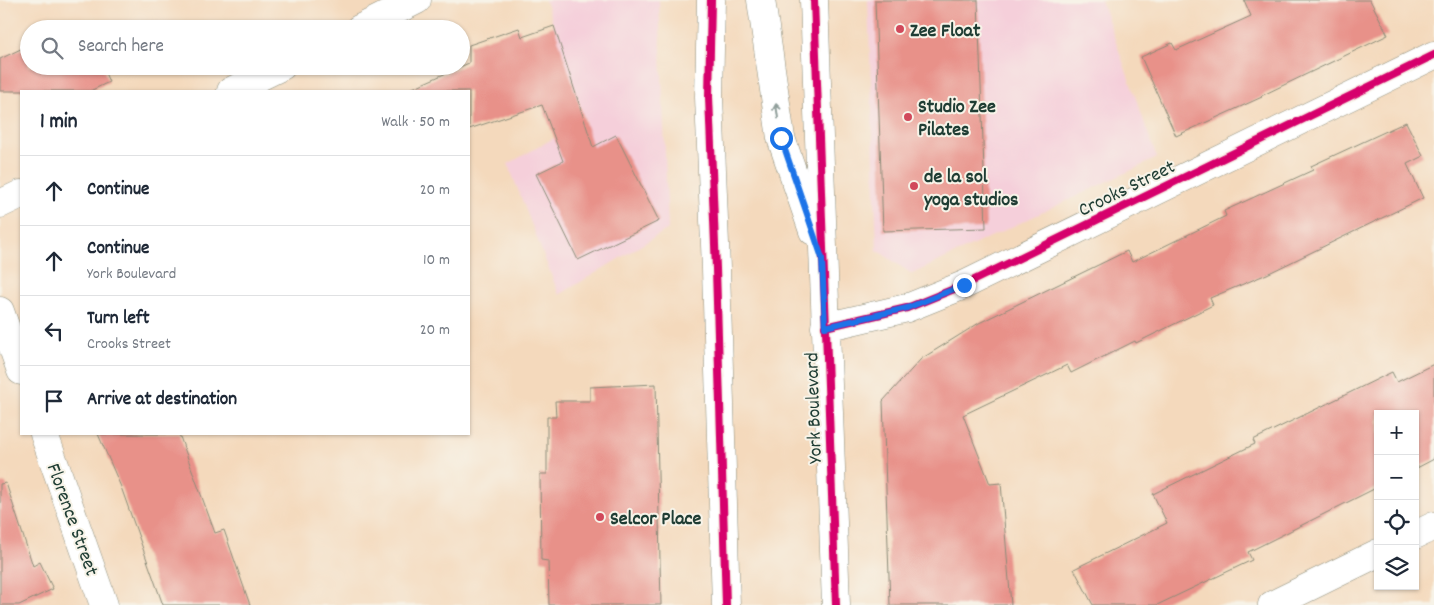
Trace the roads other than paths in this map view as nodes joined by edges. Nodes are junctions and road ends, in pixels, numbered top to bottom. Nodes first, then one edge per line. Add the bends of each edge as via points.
1 (417, 0) edge
2 (712, 0) edge
3 (761, 0) edge
4 (814, 0) edge
5 (376, 20) edge
6 (1434, 55) edge
7 (264, 75) edge
8 (233, 90) edge
9 (20, 194) edge
10 (0, 204) edge
11 (822, 258) junction
12 (0, 311) edge
13 (825, 327) junction
14 (20, 368) edge
15 (44, 435) edge
16 (1434, 526) edge
17 (1419, 533) edge
18 (1374, 555) edge
19 (104, 605) edge
20 (726, 605) edge
21 (836, 605) edge
22 (1272, 605) edge

1 - 5 main road
2 - 20 main road via 709,97
11 -> 3 main road via 781,138
4 - 11 main road, York Boulevard
6 - 13 main road, Crooks Street via 964,285 907,308
7 - 8 main road
9 - 10 main road
11 - 13 main road, York Boulevard
12 - 14 main road
13 - 21 main road, York Boulevard
15 - 19 main road, Florence Street
16 - 17 main road
18 - 22 main road

